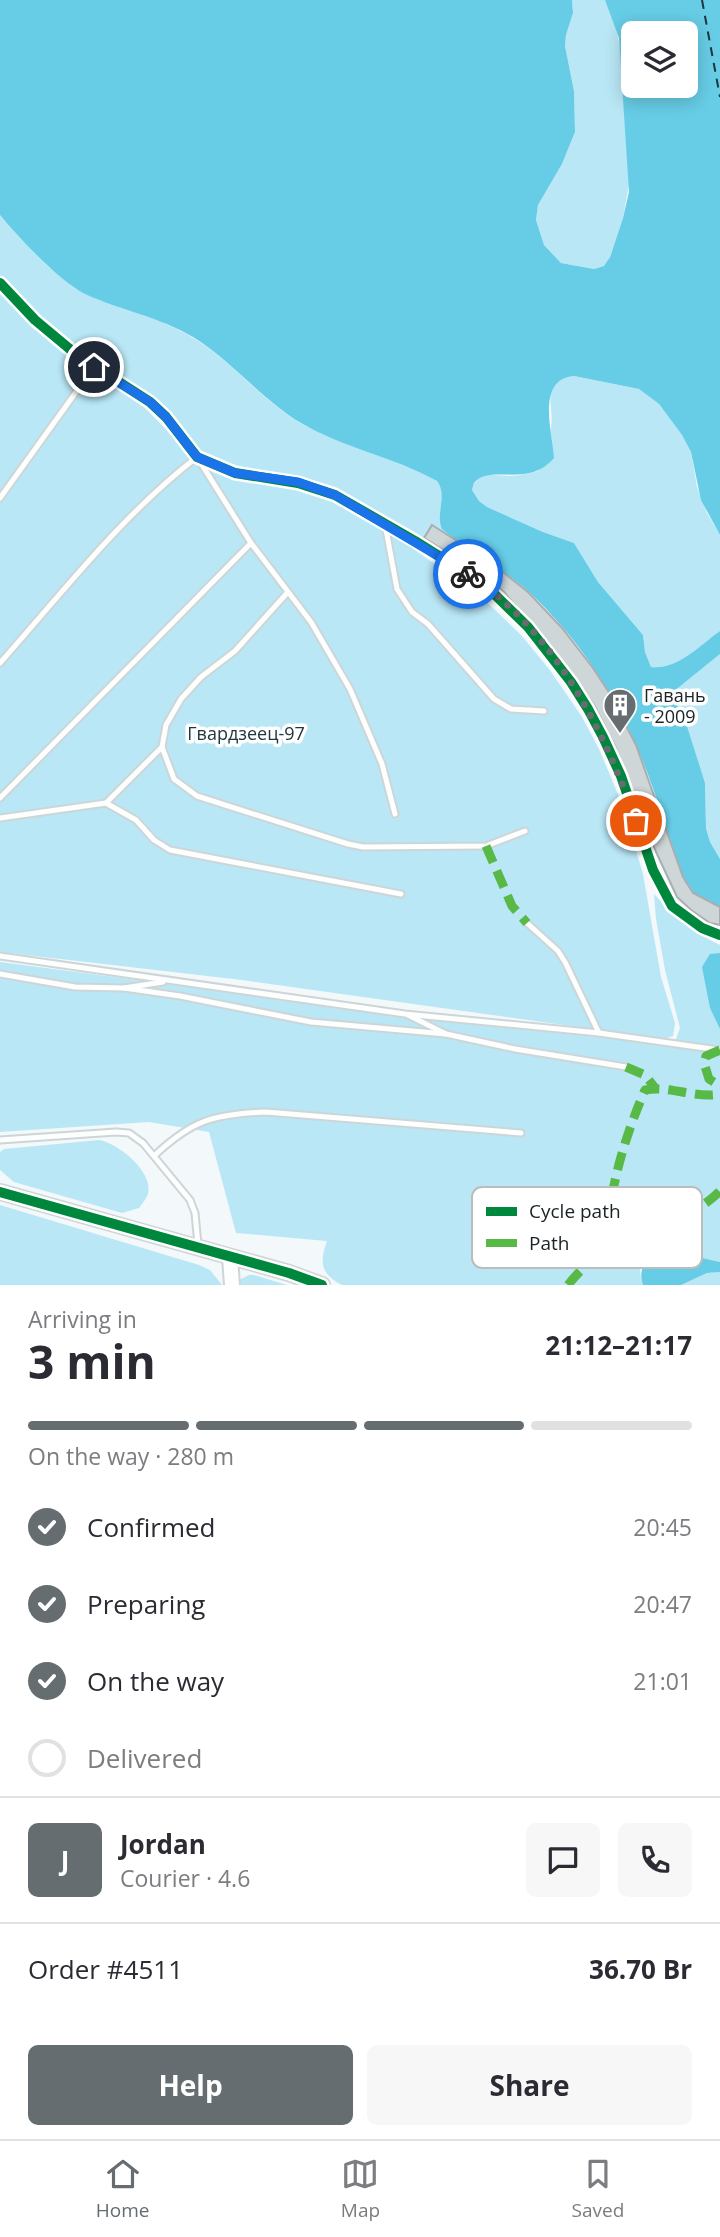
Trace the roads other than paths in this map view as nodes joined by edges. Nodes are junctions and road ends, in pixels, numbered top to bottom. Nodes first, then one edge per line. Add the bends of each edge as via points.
1 (0, 284) edge
2 (94, 367) junction
3 (197, 457) junction
4 (0, 498) edge
5 (385, 524) junction
6 (251, 543) junction
7 (288, 592) junction
8 (0, 663) edge
9 (544, 711) dead end
10 (162, 747) junction
11 (0, 798) edge
12 (106, 803) junction
13 (395, 814) dead end
14 (0, 818) edge
15 (525, 831) dead end
16 (401, 894) dead end
17 (527, 923) dead end
18 (720, 935) edge
19 (0, 956) edge
20 (0, 974) edge
21 (170, 981) junction
22 (124, 988) junction
23 (405, 1014) junction
24 (599, 1033) junction
25 (446, 1034) junction
26 (719, 1050) edge
27 (626, 1067) dead end
28 (521, 1133) dead end
29 (0, 1140) edge
30 (154, 1156) junction
31 (0, 1192) edge
32 (198, 1248) junction
33 (230, 1257) junction
34 (232, 1285) edge
35 (322, 1285) edge

1 - 2 street via 35,320
2 - 3 street via 150,402
2 - 4 lane
3 - 5 street via 235,473 316,487
3 - 6 lane
3 - 8 lane via 120,527
5 - 9 lane via 397,589 412,612 494,699 511,709
5 - 18 street via 485,585 542,644 603,737 653,870 672,906
6 - 7 lane
6 - 11 lane
7 - 10 lane via 234,651 181,699 166,725
7 - 13 lane via 350,690 382,764
10 - 12 lane
10 - 15 lane via 174,779 197,796 348,844 380,848 486,846
12 - 14 lane
12 - 16 lane via 136,820 170,850
17 - 24 lane via 558,951
19 - 21 lane
20 - 22 lane via 75,987
21 - 22 lane
21 - 23 lane
22 - 25 lane via 311,1022
23 - 24 lane
23 - 25 lane
24 - 26 lane
25 - 27 lane
28 - 30 lane via 239,1113 192,1126
29 - 30 lane via 123,1132 136,1137
30 - 32 lane via 190,1200
31 - 32 street
32 - 33 street
33 - 34 street
33 - 35 street

